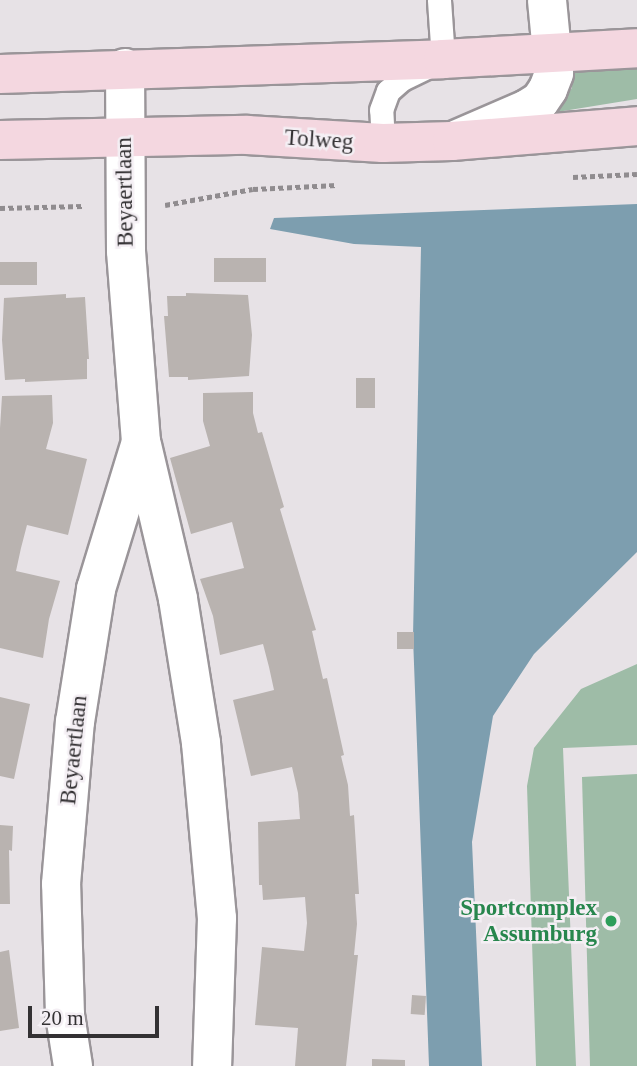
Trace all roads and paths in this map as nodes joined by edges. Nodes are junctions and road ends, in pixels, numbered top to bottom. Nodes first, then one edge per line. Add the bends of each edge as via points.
1 (439, 0) edge
2 (547, 0) edge
3 (637, 48) edge
4 (553, 52) junction
5 (443, 59) junction
6 (125, 68) junction
7 (0, 74) edge
8 (637, 126) edge
9 (124, 136) junction
10 (0, 140) edge
11 (452, 141) junction
12 (383, 143) junction
13 (94, 206) dead end
14 (0, 208) edge
15 (141, 442) junction
16 (73, 1066) edge
17 (212, 1066) edge

1 - 5 lane
2 - 4 street
3 - 4 main road
4 - 5 main road
4 - 11 street via 554,73 540,101
5 - 6 main road
5 - 12 lane via 388,91 381,110
6 - 7 main road
6 - 9 street, Beyaertlaan
8 - 11 main road, Tolweg
9 - 10 main road, Tolweg
9 - 12 main road, Tolweg via 247,135
9 - 15 street, Beyaertlaan via 126,251
11 - 12 main road, Tolweg
13 - 14 path
15 - 16 street, Beyaertlaan via 96,589 75,722 61,884 65,1015
15 - 17 street, Beyaertlaan via 178,599 201,743 217,918

